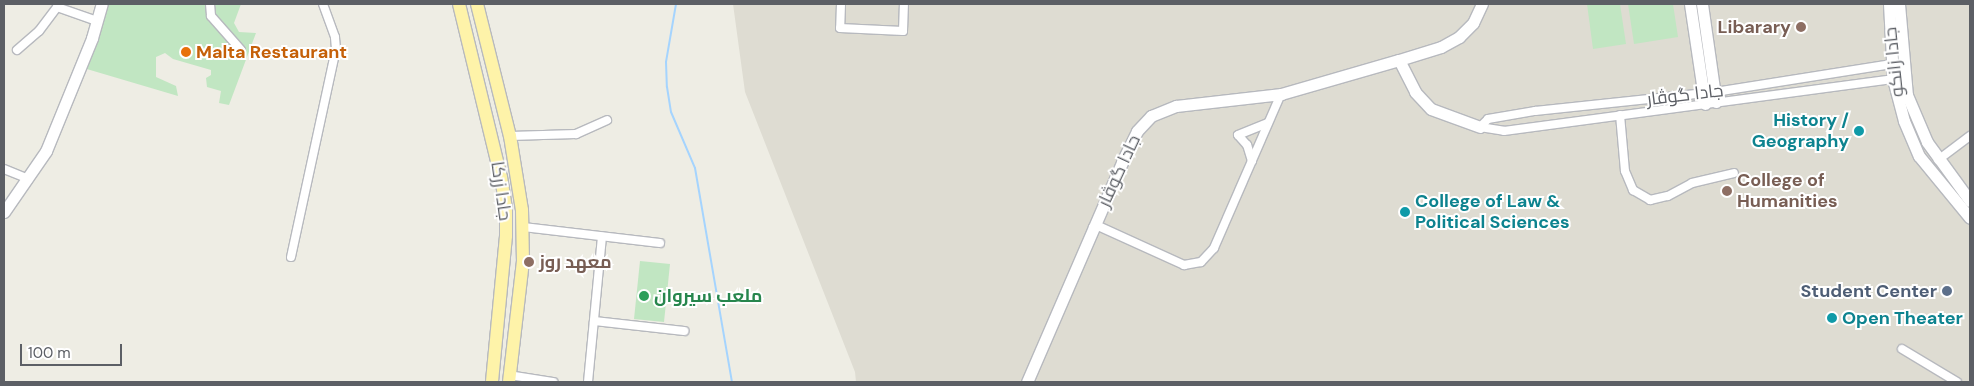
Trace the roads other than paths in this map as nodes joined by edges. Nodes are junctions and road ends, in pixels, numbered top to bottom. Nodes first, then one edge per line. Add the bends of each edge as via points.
1 (102, 4) edge
2 (210, 4) edge
3 (323, 4) edge
4 (459, 4) edge
5 (477, 4) edge
6 (841, 4) edge
7 (904, 4) edge
8 (1482, 4) edge
9 (1690, 4) edge
10 (1702, 4) edge
11 (1889, 4) edge
12 (1899, 4) edge
13 (58, 5) edge
14 (97, 21) junction
15 (17, 50) dead end
16 (241, 50) dead end
17 (1399, 60) junction
18 (1892, 64) junction
19 (1893, 79) junction
20 (1281, 94) junction
21 (1710, 98) junction
22 (1620, 115) junction
23 (607, 120) dead end
24 (1268, 123) junction
25 (1480, 127) junction
26 (510, 136) junction
27 (1970, 136) edge
28 (1938, 160) junction
29 (1252, 162) junction
30 (4, 169) edge
31 (1734, 173) dead end
32 (29, 179) junction
33 (1970, 200) edge
34 (4, 212) edge
35 (1970, 218) edge
36 (523, 227) junction
37 (1093, 227) junction
38 (602, 238) junction
39 (660, 243) dead end
40 (291, 257) dead end
41 (594, 321) junction
42 (684, 331) dead end
43 (1902, 349) dead end
44 (509, 379) edge
45 (492, 382) edge
46 (553, 382) edge
47 (588, 382) edge
48 (1027, 382) edge
49 (1957, 382) edge

1 - 14 street
2 - 16 street via 212,16
3 - 40 street via 336,45
4 - 45 main road, جادا زرکا via 498,161 506,208
5 - 26 main road, جادا زرکا
6 - 7 street via 840,28 903,31
8 - 17 street, جادا گوڤار via 1473,23 1459,37 1440,47
9 - 21 street
10 - 21 street
11 - 18 street, جادا زانکو
12 - 28 street, جادا زانکو via 1907,95
13 - 14 street
13 - 15 street via 39,31
14 - 32 street via 62,116
17 - 20 street, جادا گوڤار
17 - 25 street, جادا گوڤار via 1415,92 1431,109
18 - 19 street, جادا زانکو
18 - 21 street, جادا گوڤار
19 - 21 street, جادا گوڤار
19 - 35 street, جادا زانکو via 1904,121 1919,156
20 - 24 street
20 - 37 street, جادا گوڤار via 1176,106 1151,116 1137,131
21 - 22 street, جادا گوڤار
21 - 25 street, جادا گوڤار via 1535,112 1488,119
22 - 25 street, جادا گوڤار via 1504,131
22 - 31 street via 1625,171 1633,190 1650,200 1668,196 1692,183
23 - 26 street via 569,135
24 - 29 street
24 - 29 street via 1238,135 1247,144
26 - 36 main road, جادا زرکا via 519,176
27 - 28 street
28 - 33 street, جادا زانکو
29 - 37 street via 1214,248 1201,262 1184,265 1096,225
30 - 32 street
32 - 34 street
36 - 38 street
36 - 44 main road, جادا زرکا
37 - 48 street, جادا گوڤار
38 - 39 street
38 - 41 street
41 - 42 street
41 - 47 street
43 - 49 street
44 - 46 street

